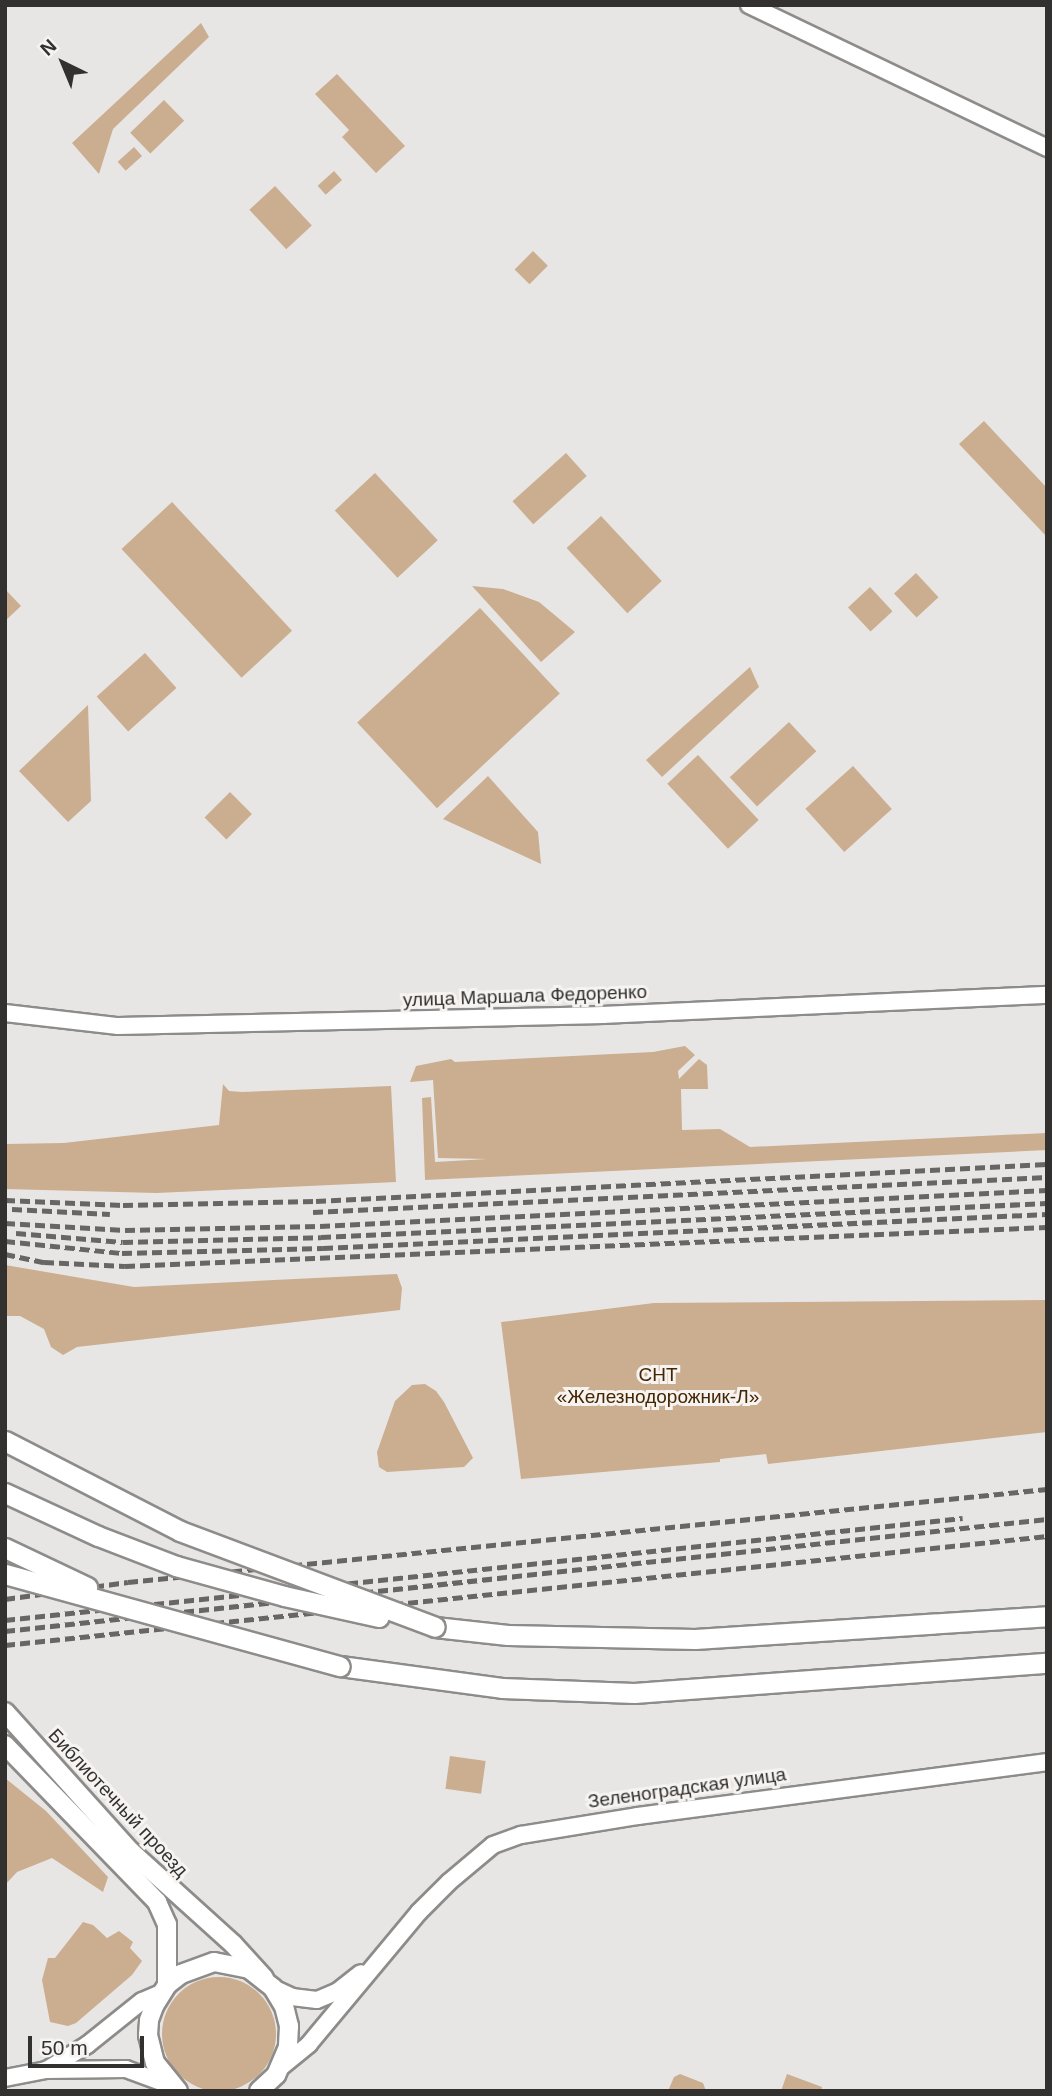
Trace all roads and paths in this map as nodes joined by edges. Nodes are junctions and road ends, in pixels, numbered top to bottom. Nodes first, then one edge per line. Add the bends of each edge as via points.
1 (749, 5) edge
2 (1047, 148) edge
3 (1047, 995) edge
4 (5, 1013) edge
5 (5, 1441) edge
6 (5, 1493) edge
7 (5, 1548) edge
8 (5, 1574) edge
9 (126, 1605) junction
10 (1047, 1616) edge
11 (435, 1627) junction
12 (1047, 1663) edge
13 (5, 1712) edge
14 (5, 1745) edge
15 (1047, 1762) edge
16 (382, 1956) junction
17 (268, 1983) junction
18 (164, 1989) junction
19 (46, 2070) junction
20 (277, 2077) edge
21 (5, 2078) edge
22 (175, 2088) edge
23 (259, 2091) edge

1 - 2 street
3 - 4 street, улица Маршала Федоренко via 604,1015 118,1026
5 - 11 main road, bridge via 180,1531
6 - 11 main road, bridge via 176,1566 284,1597
7 - 9 main road, bridge
8 - 9 main road, bridge
9 - 12 main road, bridge via 340,1666 502,1688 634,1693
10 - 11 main road via 695,1639 508,1635
13 - 17 main road, Библиотечный проезд via 131,1852 233,1944
14 - 18 main road, Библиотечный проезд via 157,1902 167,1924
15 - 16 street, Зеленоградская улица via 797,1793 521,1835 493,1845 475,1858
16 - 17 street, Зеленоградская улица via 324,1998 304,2000
16 - 20 street, Зеленоградская улица
17 - 18 main road via 240,1966 214,1962 181,1973
17 - 20 main road, Библиотечный проезд via 284,2006 289,2026 288,2047
18 - 19 street
18 - 22 main road via 149,2020 150,2049 162,2076
19 - 21 street
19 - 22 street via 126,2069
20 - 23 main road

